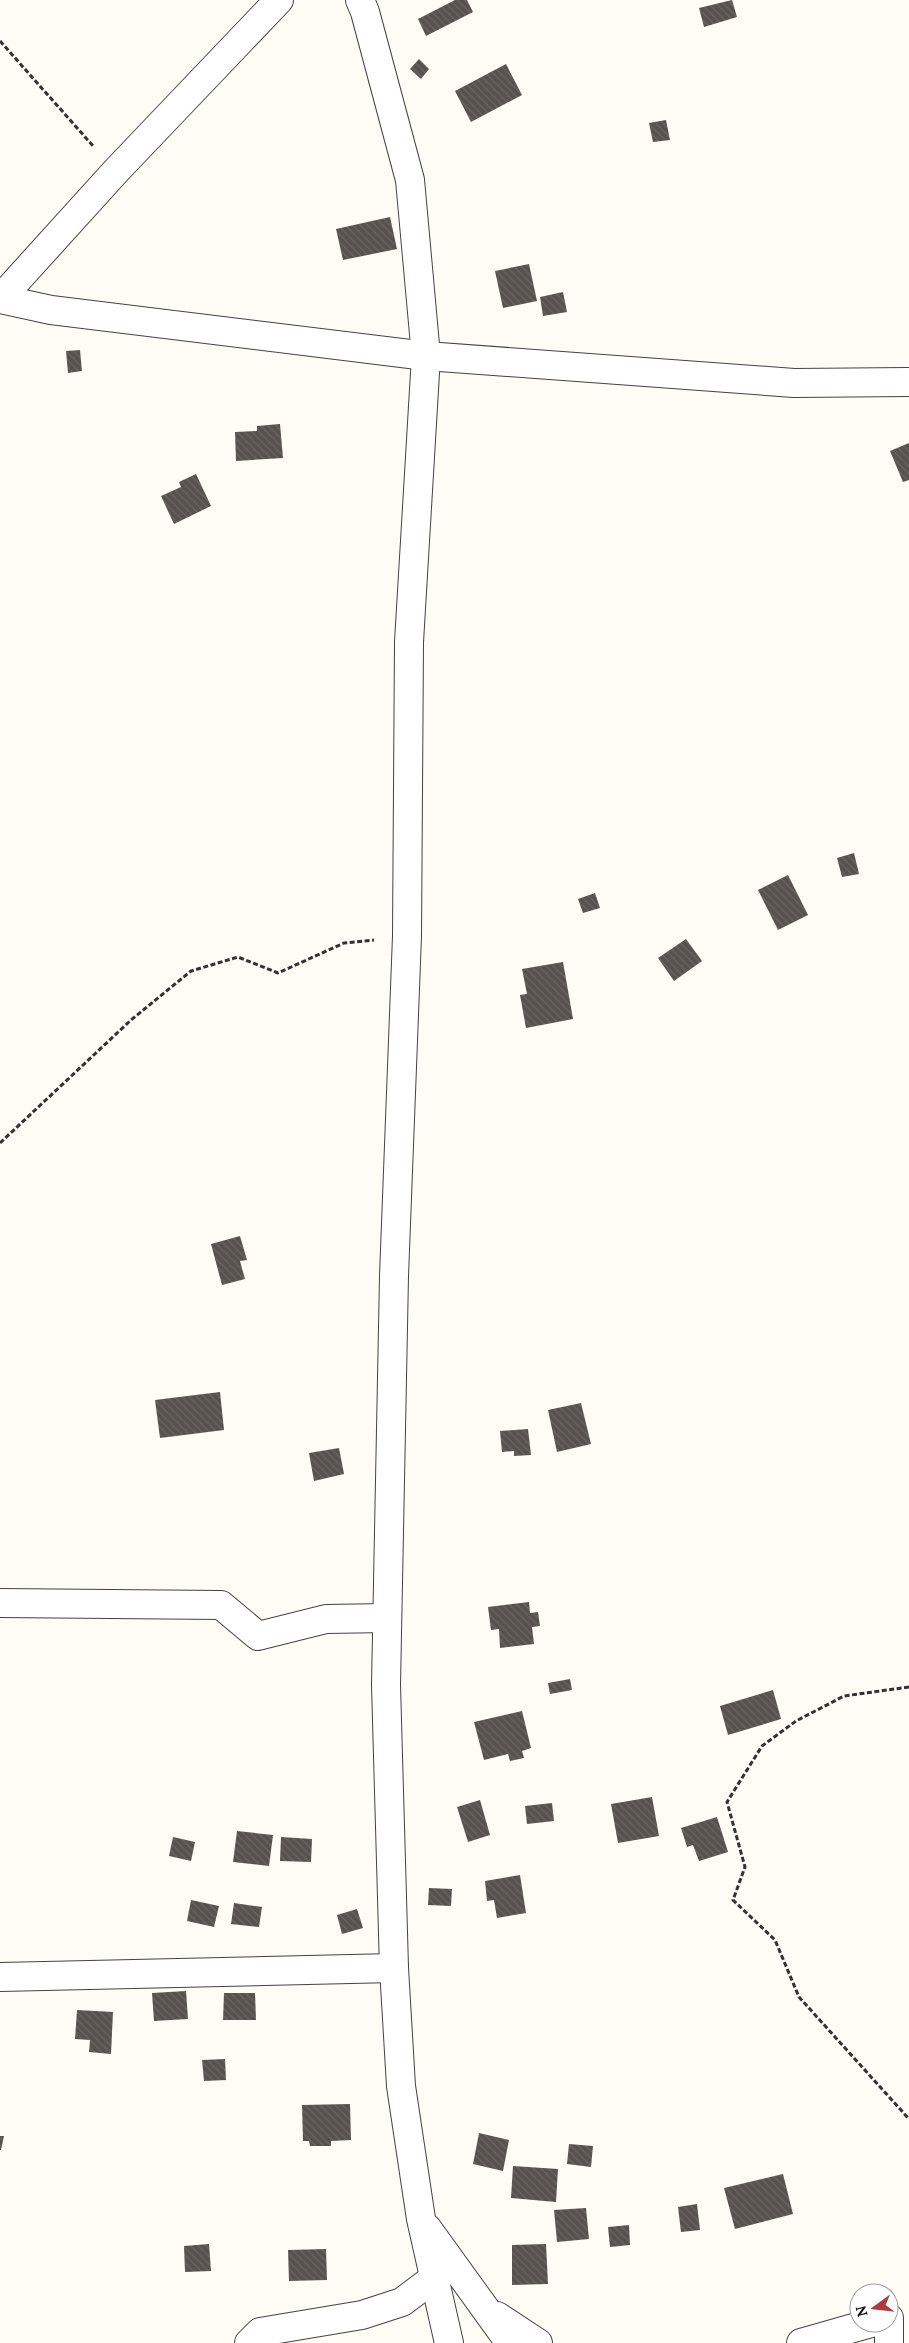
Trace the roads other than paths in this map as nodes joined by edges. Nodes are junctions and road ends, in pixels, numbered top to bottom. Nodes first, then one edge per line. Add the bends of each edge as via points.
1 (279, 0) edge
2 (360, 0) edge
3 (0, 299) edge
4 (426, 356) junction
5 (909, 382) edge
6 (0, 1602) edge
7 (387, 1618) junction
8 (394, 1968) junction
9 (0, 1977) edge
10 (420, 2219) junction
11 (434, 2278) junction
12 (487, 2309) junction
13 (849, 2329) edge
14 (249, 2343) edge
15 (449, 2343) edge
16 (510, 2343) edge
17 (538, 2343) edge
18 (801, 2343) edge

1 - 3 street
2 - 4 street via 410,180
3 - 4 street via 51,310
4 - 5 street via 794,383
4 - 7 street via 409,642 408,936 394,1276
6 - 7 street via 221,1605 258,1636 326,1619
7 - 8 street
8 - 9 street
8 - 10 street via 401,2086
10 - 11 street
10 - 12 street
11 - 14 street via 402,2302 362,2315 260,2332
11 - 15 street
12 - 16 street
12 - 17 street
13 - 18 street

